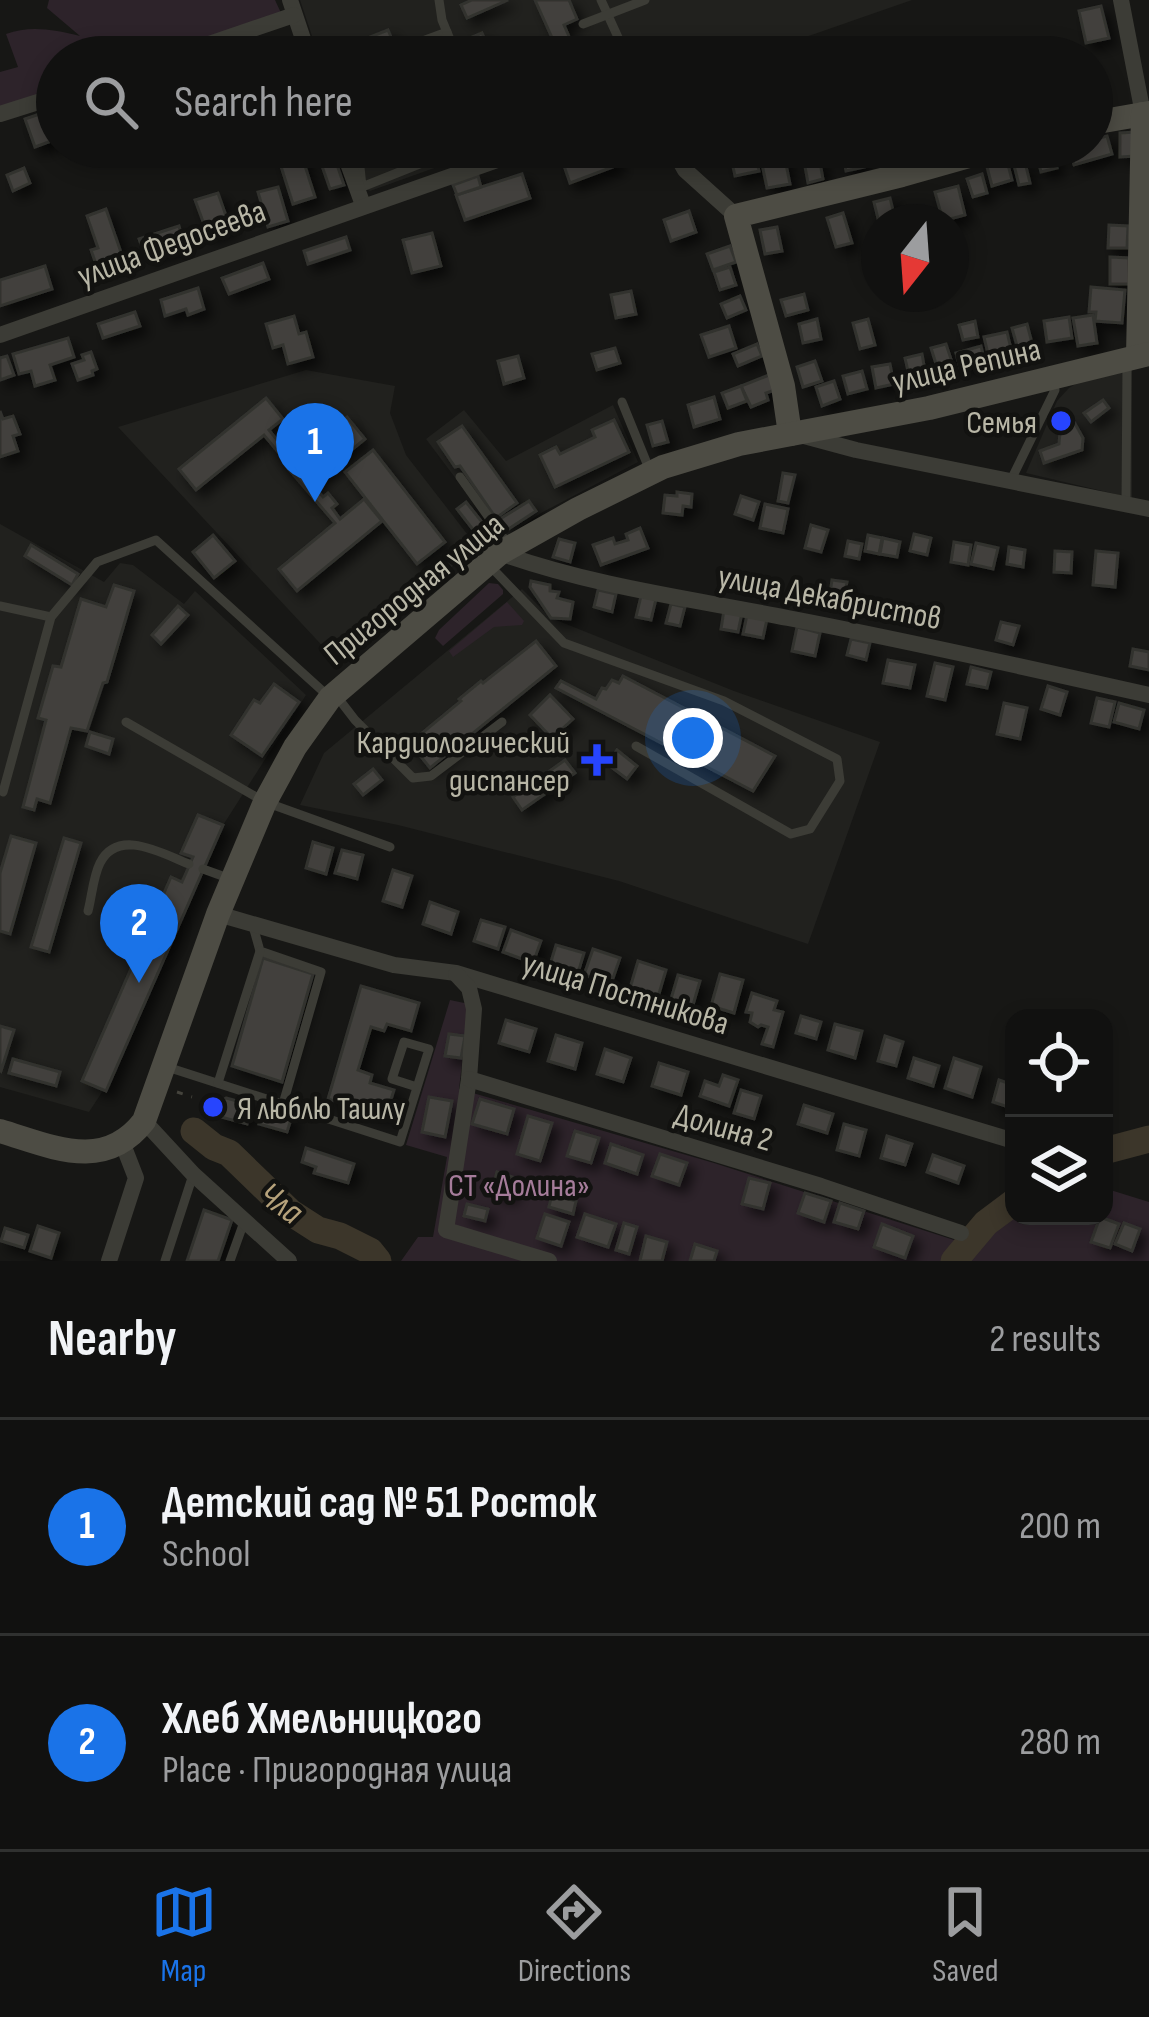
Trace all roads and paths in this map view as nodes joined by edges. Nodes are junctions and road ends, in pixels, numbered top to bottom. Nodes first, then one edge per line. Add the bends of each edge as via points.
1 (439, 0) edge
2 (601, 0) edge
3 (645, 0) edge
4 (1121, 0) edge
5 (292, 8) edge
6 (608, 15) junction
7 (583, 24) dead end
8 (447, 32) junction
9 (223, 36) edge
10 (436, 36) edge
11 (448, 36) edge
12 (618, 36) edge
13 (36, 103) edge
14 (0, 114) edge
15 (1146, 114) edge
16 (1113, 120) edge
17 (349, 168) edge
18 (360, 168) edge
19 (410, 168) edge
20 (473, 168) edge
21 (685, 168) edge
22 (927, 168) edge
23 (363, 206) junction
24 (736, 216) junction
25 (0, 335) edge
26 (1138, 356) edge
27 (1053, 379) junction
28 (622, 402) dead end
29 (794, 434) junction
30 (650, 471) junction
31 (460, 477) dead end
32 (1011, 480) junction
33 (1126, 503) junction
34 (1149, 509) edge
35 (499, 554) junction
36 (0, 605) edge
37 (51, 617) junction
38 (1149, 695) edge
39 (333, 696) junction
40 (126, 722) dead end
41 (502, 722) dead end
42 (636, 746) dead end
43 (3, 792) dead end
44 (265, 802) junction
45 (390, 847) dead end
46 (190, 864) dead end
47 (203, 869) dead end
48 (233, 880) junction
49 (88, 911) dead end
50 (218, 914) junction
51 (252, 924) junction
52 (260, 951) junction
53 (456, 973) junction
54 (164, 1066) junction
55 (469, 1079) junction
56 (218, 1083) junction
57 (417, 1087) junction
58 (283, 1104) junction
59 (144, 1121) junction
60 (0, 1131) edge
61 (1005, 1138) edge
62 (122, 1142) junction
63 (193, 1174) junction
64 (244, 1222) junction
65 (961, 1233) dead end
66 (277, 1257) edge
67 (109, 1261) edge
68 (165, 1261) edge
69 (230, 1261) edge
70 (549, 1261) edge

1 - 8 lane
2 - 6 lane
3 - 6 lane
4 - 15 street
5 - 9 street
6 - 7 lane
6 - 12 lane
8 - 10 lane
8 - 11 lane
13 - 14 street
15 - 16 street
15 - 26 street
17 - 23 street
18 - 19 lane via 362,187
20 - 23 street, улица Федосеева
21 - 24 street
22 - 24 street
23 - 25 street, улица Федосеева
24 - 29 street
26 - 27 street, улица Репина
26 - 33 lane
27 - 29 street, улица Репина
27 - 32 lane via 1055,390
28 - 30 lane
29 - 30 street, Пригородная улица
29 - 32 street, Пригородная улица
30 - 35 street, Пригородная улица
31 - 35 lane
32 - 33 street, Пригородная улица
33 - 34 street, Пригородная улица
35 - 38 street, улица Декабристов
35 - 39 street, Пригородная улица
35 - 42 lane via 564,643 724,701 837,759 839,782 810,829 791,834
36 - 37 lane
37 - 39 lane via 97,562 156,540
37 - 43 lane
39 - 41 lane via 413,778 430,776
39 - 44 street, Пригородная улица
40 - 44 lane
44 - 45 lane
44 - 48 street, Пригородная улица
46 - 49 lane via 139,845 116,846 99,864
47 - 48 lane
48 - 50 street, Пригородная улица
50 - 51 street, улица Постникова
50 - 54 street, Пригородная улица
51 - 52 lane
51 - 53 street, улица Постникова via 394,965
52 - 56 lane
52 - 58 lane via 321,972
53 - 55 street via 474,1009
53 - 61 street, улица Постникова
54 - 56 lane
54 - 59 street, Пригородная улица
55 - 65 street, Долина 2
55 - 70 street via 446,1230
56 - 58 lane
57 - 57 lane via 429,1049 404,1042 392,1078
57 - 58 lane via 400,1142
59 - 62 street, Пригородная улица
59 - 63 street
60 - 62 street via 86,1153
62 - 67 street via 136,1178
63 - 64 street
63 - 68 lane
64 - 66 street
64 - 69 lane

